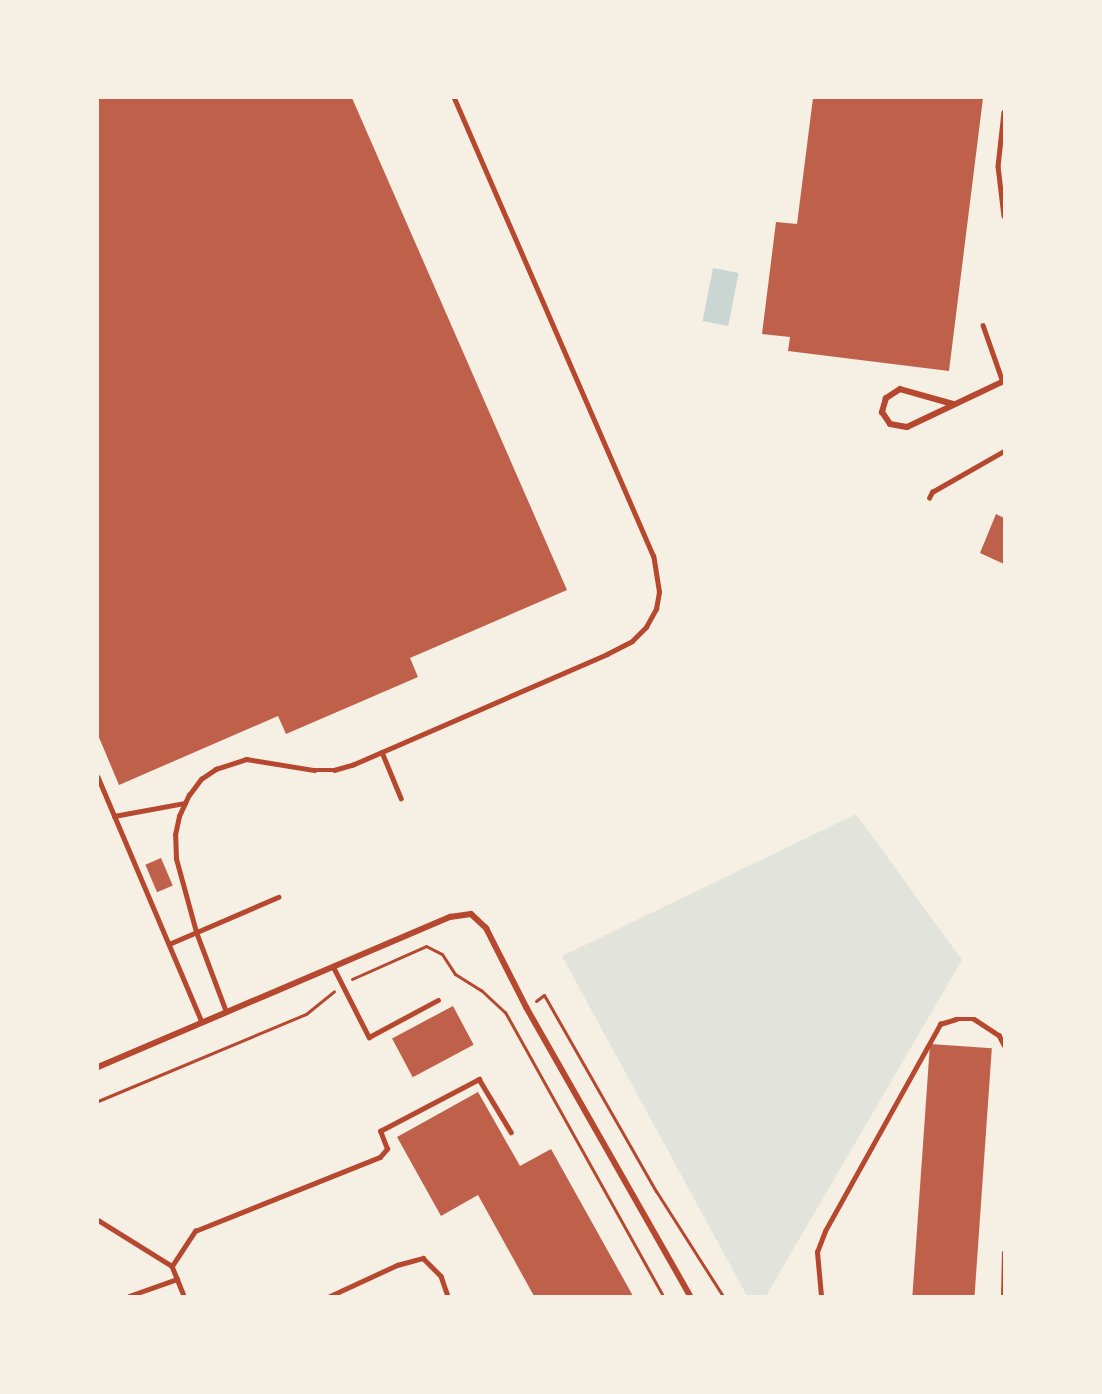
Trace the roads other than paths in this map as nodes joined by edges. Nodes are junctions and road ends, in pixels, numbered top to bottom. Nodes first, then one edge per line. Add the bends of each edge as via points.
1 (454, 98) edge
2 (1005, 112) edge
3 (1005, 216) edge
4 (983, 325) dead end
5 (1004, 381) edge
6 (953, 404) junction
7 (1005, 451) edge
8 (929, 498) dead end
9 (382, 752) junction
10 (98, 777) edge
11 (401, 798) dead end
12 (185, 803) junction
13 (114, 816) junction
14 (278, 897) dead end
15 (196, 932) junction
16 (170, 944) junction
17 (333, 966) junction
18 (438, 1000) dead end
19 (226, 1012) junction
20 (202, 1022) junction
21 (1005, 1045) edge
22 (98, 1066) edge
23 (511, 1132) dead end
24 (98, 1220) edge
25 (1005, 1253) edge
26 (172, 1266) junction
27 (1004, 1271) edge
28 (177, 1279) junction
29 (129, 1296) edge
30 (184, 1296) edge
31 (330, 1296) edge
32 (448, 1296) edge
33 (690, 1296) edge
34 (821, 1296) edge
35 (1003, 1296) edge

1 - 9 lane via 653,556 659,592 656,609 632,641
2 - 3 lane via 998,166
4 - 5 lane
5 - 6 street
6 - 6 street via 900,389 886,398 882,412 890,424 907,427
7 - 8 lane via 932,492
9 - 11 lane
9 - 12 lane via 334,770 246,759 201,779
10 - 13 lane
12 - 13 lane
12 - 15 lane via 175,835 176,859
13 - 16 lane
14 - 15 lane
15 - 16 lane
15 - 19 lane
16 - 20 lane
17 - 18 lane via 369,1037
17 - 19 street
17 - 33 street via 450,917 471,914 486,928 543,1038
19 - 20 street
20 - 22 street
21 - 34 lane via 999,1035 974,1019 940,1024 825,1231 817,1252
23 - 26 lane via 478,1078 380,1131 387,1149 380,1156 195,1230
24 - 26 lane
25 - 27 lane
26 - 28 lane
27 - 35 lane
28 - 29 lane
28 - 30 lane
31 - 32 lane via 397,1265 423,1258 441,1276

